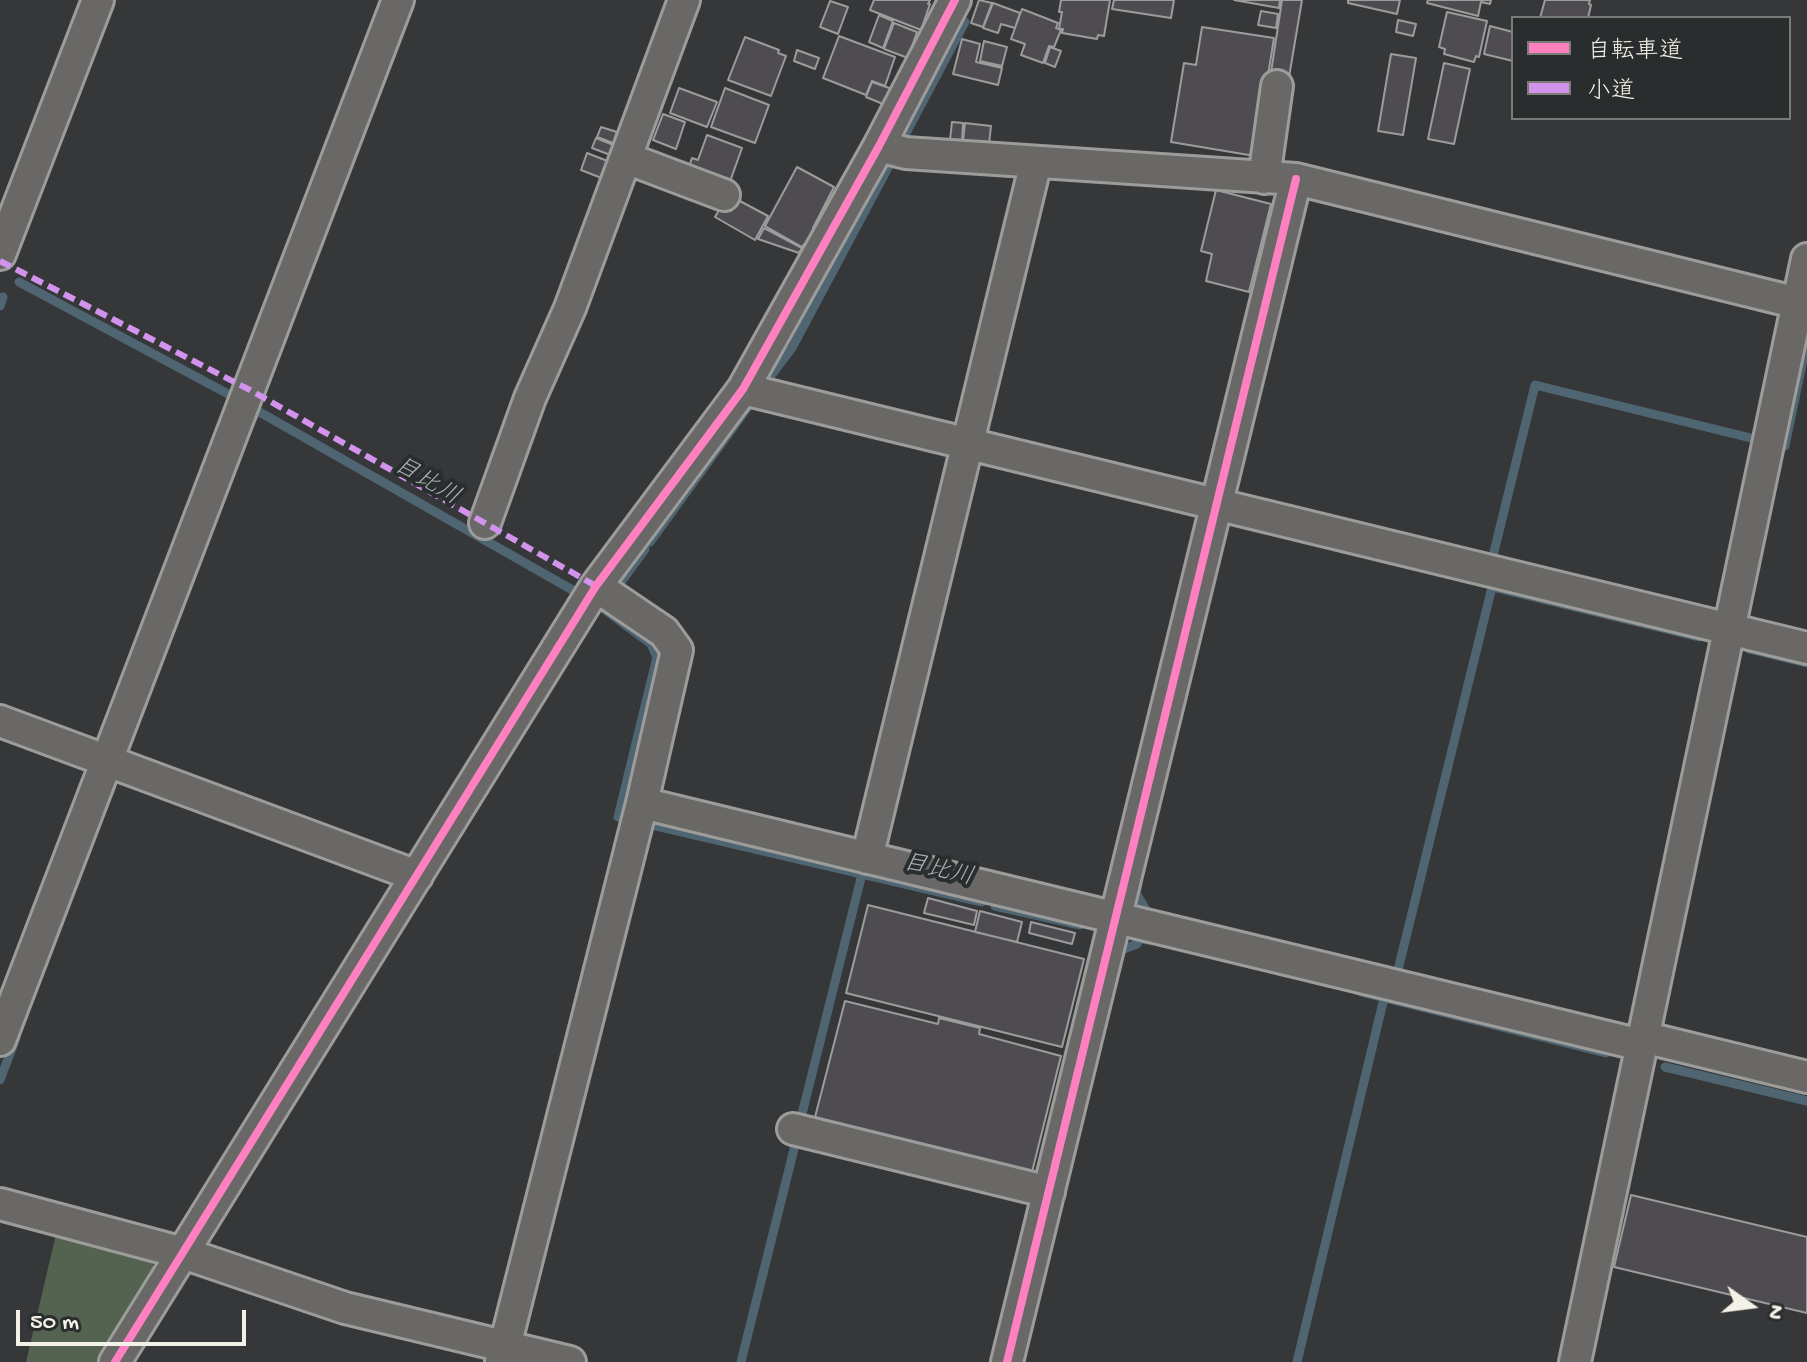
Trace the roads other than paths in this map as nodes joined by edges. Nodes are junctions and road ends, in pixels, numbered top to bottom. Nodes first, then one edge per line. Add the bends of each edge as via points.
1 (98, 0) edge
2 (398, 0) edge
3 (684, 0) edge
4 (955, 0) edge
5 (1277, 86) dead end
6 (879, 146) junction
7 (626, 158) junction
8 (1036, 162) junction
9 (1264, 178) junction
10 (1296, 179) junction
11 (724, 195) dead end
12 (0, 254) edge
13 (1807, 259) edge
14 (1798, 303) junction
15 (743, 389) junction
16 (967, 444) junction
17 (1216, 505) junction
18 (485, 523) dead end
19 (596, 586) junction
20 (1729, 629) junction
21 (1807, 648) edge
22 (0, 721) edge
23 (106, 761) junction
24 (642, 803) junction
25 (867, 858) junction
26 (417, 876) junction
27 (1115, 918) junction
28 (0, 1040) edge
29 (1642, 1041) junction
30 (1807, 1077) edge
31 (793, 1129) dead end
32 (1049, 1192) junction
33 (0, 1204) edge
34 (183, 1253) junction
35 (503, 1354) edge
36 (115, 1362) edge
37 (570, 1362) edge
38 (1007, 1362) edge
39 (1575, 1362) edge

1 - 12 street
2 - 23 street
3 - 7 street
4 - 6 street
5 - 9 street
6 - 8 street via 906,153
6 - 15 street
7 - 11 street
7 - 18 street
8 - 9 street
8 - 16 street
9 - 10 street
10 - 14 street
10 - 17 street
13 - 14 street
14 - 20 street
15 - 16 street
15 - 19 street
16 - 17 street
16 - 25 street
17 - 20 street
17 - 27 street
19 - 24 street via 664,632 677,650
19 - 26 street
20 - 21 street
20 - 29 street
22 - 23 street
23 - 26 street
23 - 28 street
24 - 25 street
24 - 35 street
25 - 27 street
26 - 34 street
27 - 29 street
27 - 32 street
29 - 30 street
29 - 39 street
31 - 32 street
32 - 38 street
33 - 34 street
34 - 35 street
34 - 36 street
35 - 37 street

